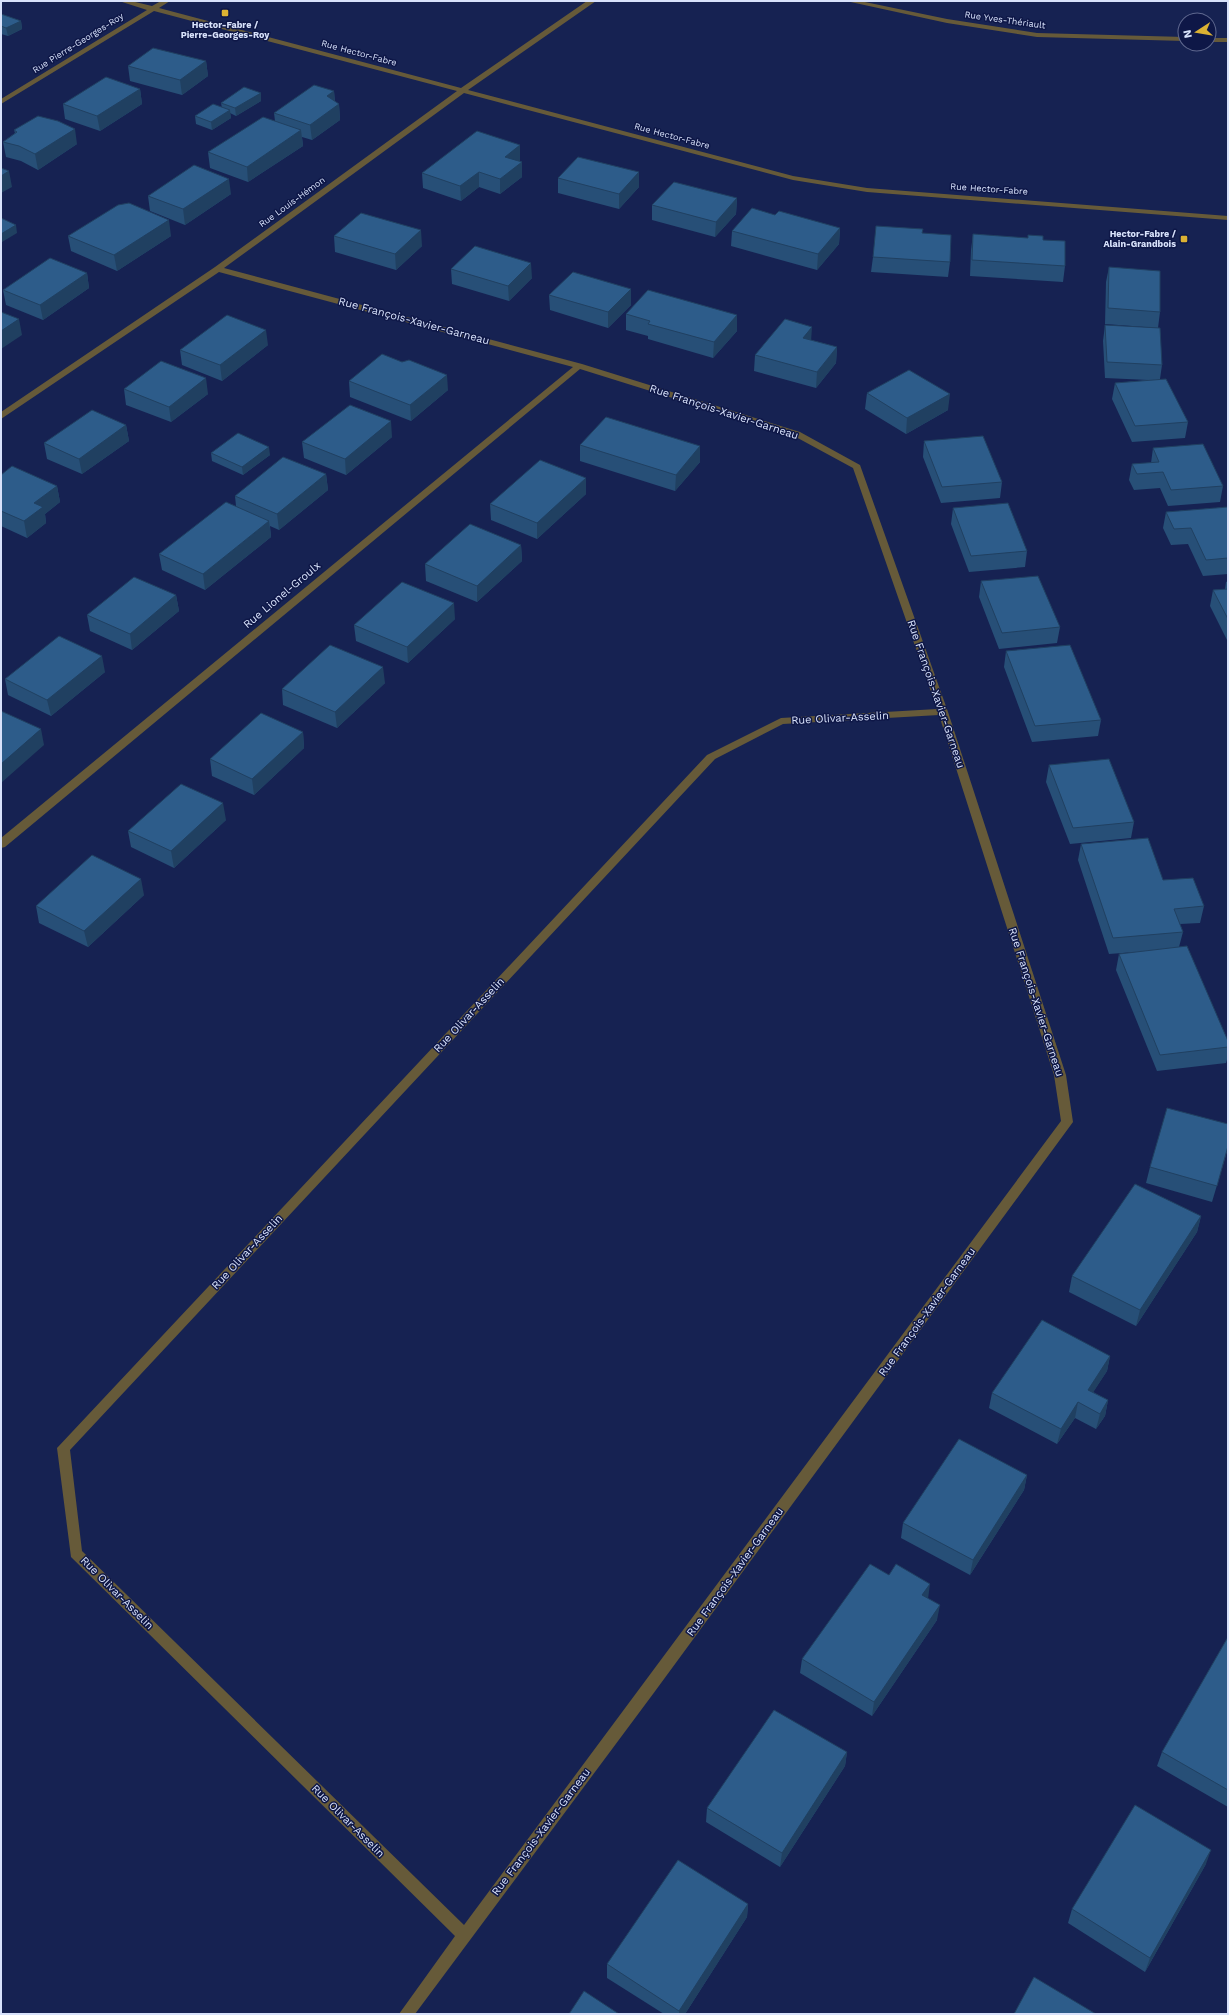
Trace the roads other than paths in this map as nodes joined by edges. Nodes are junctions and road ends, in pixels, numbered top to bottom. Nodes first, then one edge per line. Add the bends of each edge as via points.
1 (123, 1) edge
2 (166, 1) edge
3 (592, 1) edge
4 (850, 1) edge
5 (153, 9) junction
6 (1177, 39) edge
7 (1217, 40) edge
8 (1228, 40) edge
9 (462, 91) junction
10 (1, 102) edge
11 (1228, 218) edge
12 (1228, 225) edge
13 (218, 269) junction
14 (579, 366) junction
15 (1, 416) edge
16 (943, 712) junction
17 (1, 844) edge
18 (464, 1935) junction
19 (406, 2014) edge

1 - 5 street, Rue Hector-Fabre
2 - 5 street, Rue Pierre-Georges-Roy
3 - 9 street, Rue Louis-Hémon
4 - 6 street, Rue Yves-Thériault via 947,21 1037,35
5 - 9 street, Rue Hector-Fabre
5 - 10 street, Rue Pierre-Georges-Roy
7 - 8 street
9 - 11 street, Rue Hector-Fabre via 793,178 860,189
9 - 13 street, Rue Louis-Hémon
11 - 12 street
13 - 14 street, Rue François-Xavier-Garneau
13 - 15 street, Rue Louis-Hémon
14 - 16 street, Rue François-Xavier-Garneau via 797,434 857,467
14 - 17 street, Rue Lionel-Groulx
16 - 18 street, Rue François-Xavier-Garneau via 1060,1075 1067,1122
16 - 18 street, Rue Olivar-Asselin via 781,721 711,757 64,1448 76,1553
18 - 19 street, Rue François-Xavier-Garneau

